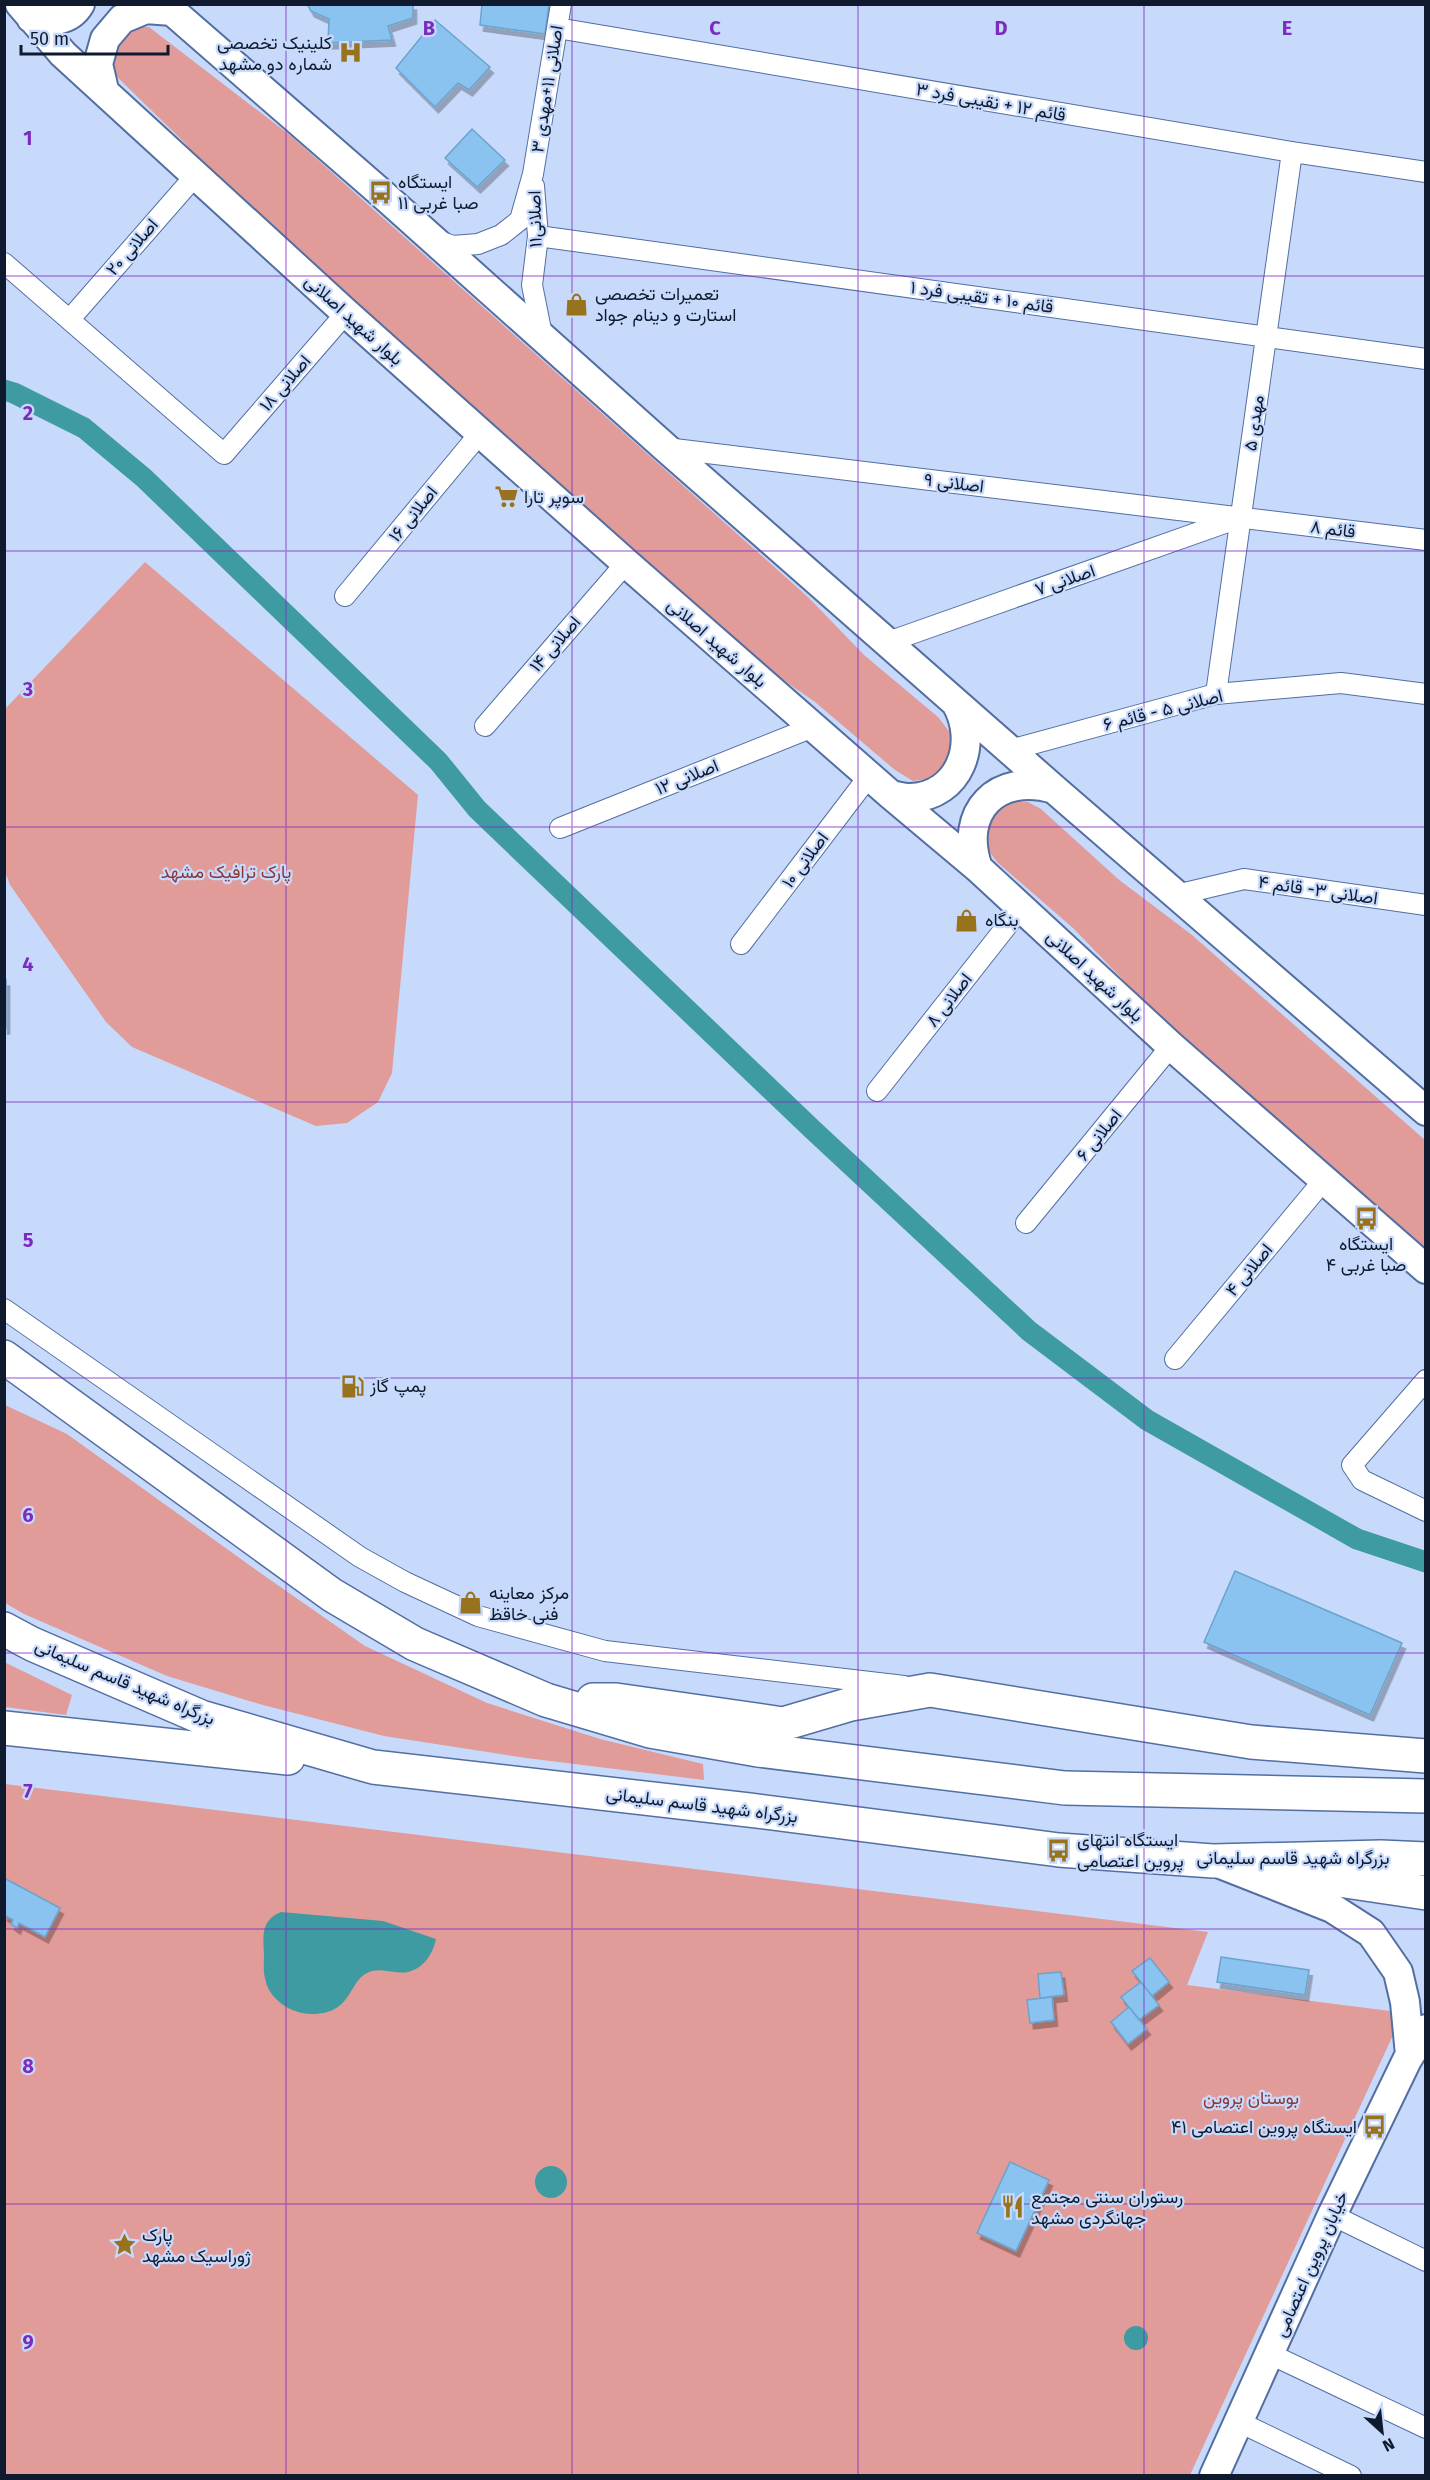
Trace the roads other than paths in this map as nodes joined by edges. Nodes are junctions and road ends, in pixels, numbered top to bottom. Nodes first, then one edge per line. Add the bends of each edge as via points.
1 (80, 4) edge
2 (561, 4) edge
3 (168, 8) edge
4 (26, 11) edge
5 (557, 28) junction
6 (104, 90) junction
7 (1292, 152) junction
8 (1425, 172) edge
9 (533, 174) junction
10 (195, 176) junction
11 (538, 236) junction
12 (432, 239) junction
13 (4, 263) edge
14 (346, 313) junction
15 (70, 319) junction
16 (542, 335) junction
17 (1266, 336) junction
18 (1425, 359) edge
19 (481, 432) junction
20 (666, 448) junction
21 (1241, 518) junction
22 (1425, 540) edge
23 (626, 562) junction
24 (345, 596) dead end
25 (888, 642) junction
26 (1216, 694) junction
27 (1425, 694) edge
28 (954, 700) junction
29 (485, 726) dead end
30 (813, 727) junction
31 (1010, 750) junction
32 (869, 776) junction
33 (1054, 789) junction
34 (891, 795) junction
35 (560, 828) dead end
36 (978, 868) junction
37 (1176, 895) junction
38 (1425, 905) edge
39 (1021, 908) junction
40 (741, 944) dead end
41 (1171, 1046) junction
42 (877, 1091) dead end
43 (1425, 1112) edge
44 (1323, 1181) junction
45 (1026, 1223) dead end
46 (1425, 1269) edge
47 (4, 1309) edge
48 (4, 1357) edge
49 (1175, 1359) dead end
50 (4, 1378) edge
51 (1425, 1380) edge
52 (85, 1414) junction
53 (1425, 1511) edge
54 (4, 1629) edge
55 (930, 1690) junction
56 (546, 1700) junction
57 (4, 1728) edge
58 (1425, 1756) edge
59 (374, 1767) junction
60 (1425, 1796) edge
61 (1425, 1859) edge
62 (1213, 1861) junction
63 (1425, 1893) edge
64 (1425, 2029) edge
65 (1410, 2055) junction
66 (1332, 2215) junction
67 (1425, 2261) edge
68 (1270, 2354) junction
69 (1239, 2422) junction
70 (1425, 2428) edge
71 (1214, 2475) edge
72 (1351, 2475) edge

1 - 4 main road via 76,11 54,21
2 - 5 street, اصلانی ۱۱+مهدی ۳
3 - 6 main road via 146,9 122,19 105,39 98,64
3 - 12 main road
4 - 6 main road, بلوار شهید اصلانی via 63,54
5 - 7 street, قائم ۱۲ + نقیبی فرد ۳
5 - 9 street, اصلانی ۱۱+مهدی ۳
6 - 10 main road, بلوار شهید اصلانی
7 - 8 street, قائم ۱۲ + نقیبی فرد ۳
7 - 17 street, مهدی ۵
9 - 11 street, اصلانی۱۱
9 - 12 street, اصلانی۱۱ via 520,220 501,235 478,244 453,246
10 - 14 main road, بلوار شهید اصلانی
10 - 15 street, اصلانی ۲۰
11 - 16 street, اصلانی۱۱ via 532,285
11 - 17 street, قائم ۱۰ + تقیبی فرد ۱
12 - 16 main road
13 - 15 street
14 - 15 street, اصلانی ۱۸ via 224,454
14 - 19 main road, بلوار شهید اصلانی
16 - 20 main road
17 - 18 street, قائم ۱۰ + تقیبی فرد ۱
17 - 21 street, مهدی ۵
19 - 23 main road, بلوار شهید اصلانی
19 - 24 street, اصلانی ۱۶
20 - 21 street, اصلانی ۹
20 - 25 main road
21 - 22 street, قائم ۸
21 - 25 street, اصلانی ۷
21 - 26 street, مهدی ۵
23 - 29 street, اصلانی ۱۴
23 - 30 main road, بلوار شهید اصلانی
25 - 28 main road
26 - 27 street, اصلانی ۵ - قائم ۶ via 1341,683
26 - 31 street, اصلانی ۵ - قائم ۶
28 - 31 main road
28 - 34 main road via 964,717 967,735 965,754 957,771 945,785 928,794 909,798
30 - 32 main road, بلوار شهید اصلانی
30 - 35 street, اصلانی ۱۲
31 - 33 main road
32 - 34 main road, بلوار شهید اصلانی
32 - 40 street, اصلانی ۱۰
33 - 36 main road via 1019,784 987,801 972,834
33 - 37 main road
34 - 36 main road, بلوار شهید اصلانی
36 - 39 main road, بلوار شهید اصلانی
37 - 38 street, اصلانی ۳- قائم ۴ via 1244,879
37 - 43 main road
39 - 41 main road, بلوار شهید اصلانی
39 - 42 street, اصلانی ۸
41 - 44 main road, بلوار شهید اصلانی
41 - 45 street, اصلانی ۶
44 - 46 main road, بلوار شهید اصلانی
44 - 49 street, اصلانی ۴
47 - 55 street via 360,1557 478,1616 604,1651
48 - 52 highway
50 - 52 highway
51 - 53 street via 1352,1465 1362,1480
52 - 56 highway via 332,1595 415,1644
54 - 59 highway, بزرگراه شهید قاسم سلیمانی via 201,1717
55 - 56 highway via 851,1704 783,1724 616,1700
55 - 58 highway via 1251,1742
56 - 60 highway via 651,1731 759,1750 1065,1788
57 - 59 highway
59 - 62 highway, بزرگراه شهید قاسم سلیمانی via 1059,1850
61 - 62 highway, بزرگراه شهید قاسم سلیمانی
62 - 63 highway
62 - 65 main road via 1332,1908 1371,1933 1398,1972
64 - 65 main road, خیابان پروین اعتصامی
65 - 66 main road, خیابان پروین اعتصامی
66 - 67 street
66 - 68 main road, خیابان پروین اعتصامی
68 - 69 main road, خیابان پروین اعتصامی
68 - 70 street
69 - 71 main road, خیابان پروین اعتصامی
69 - 72 street

